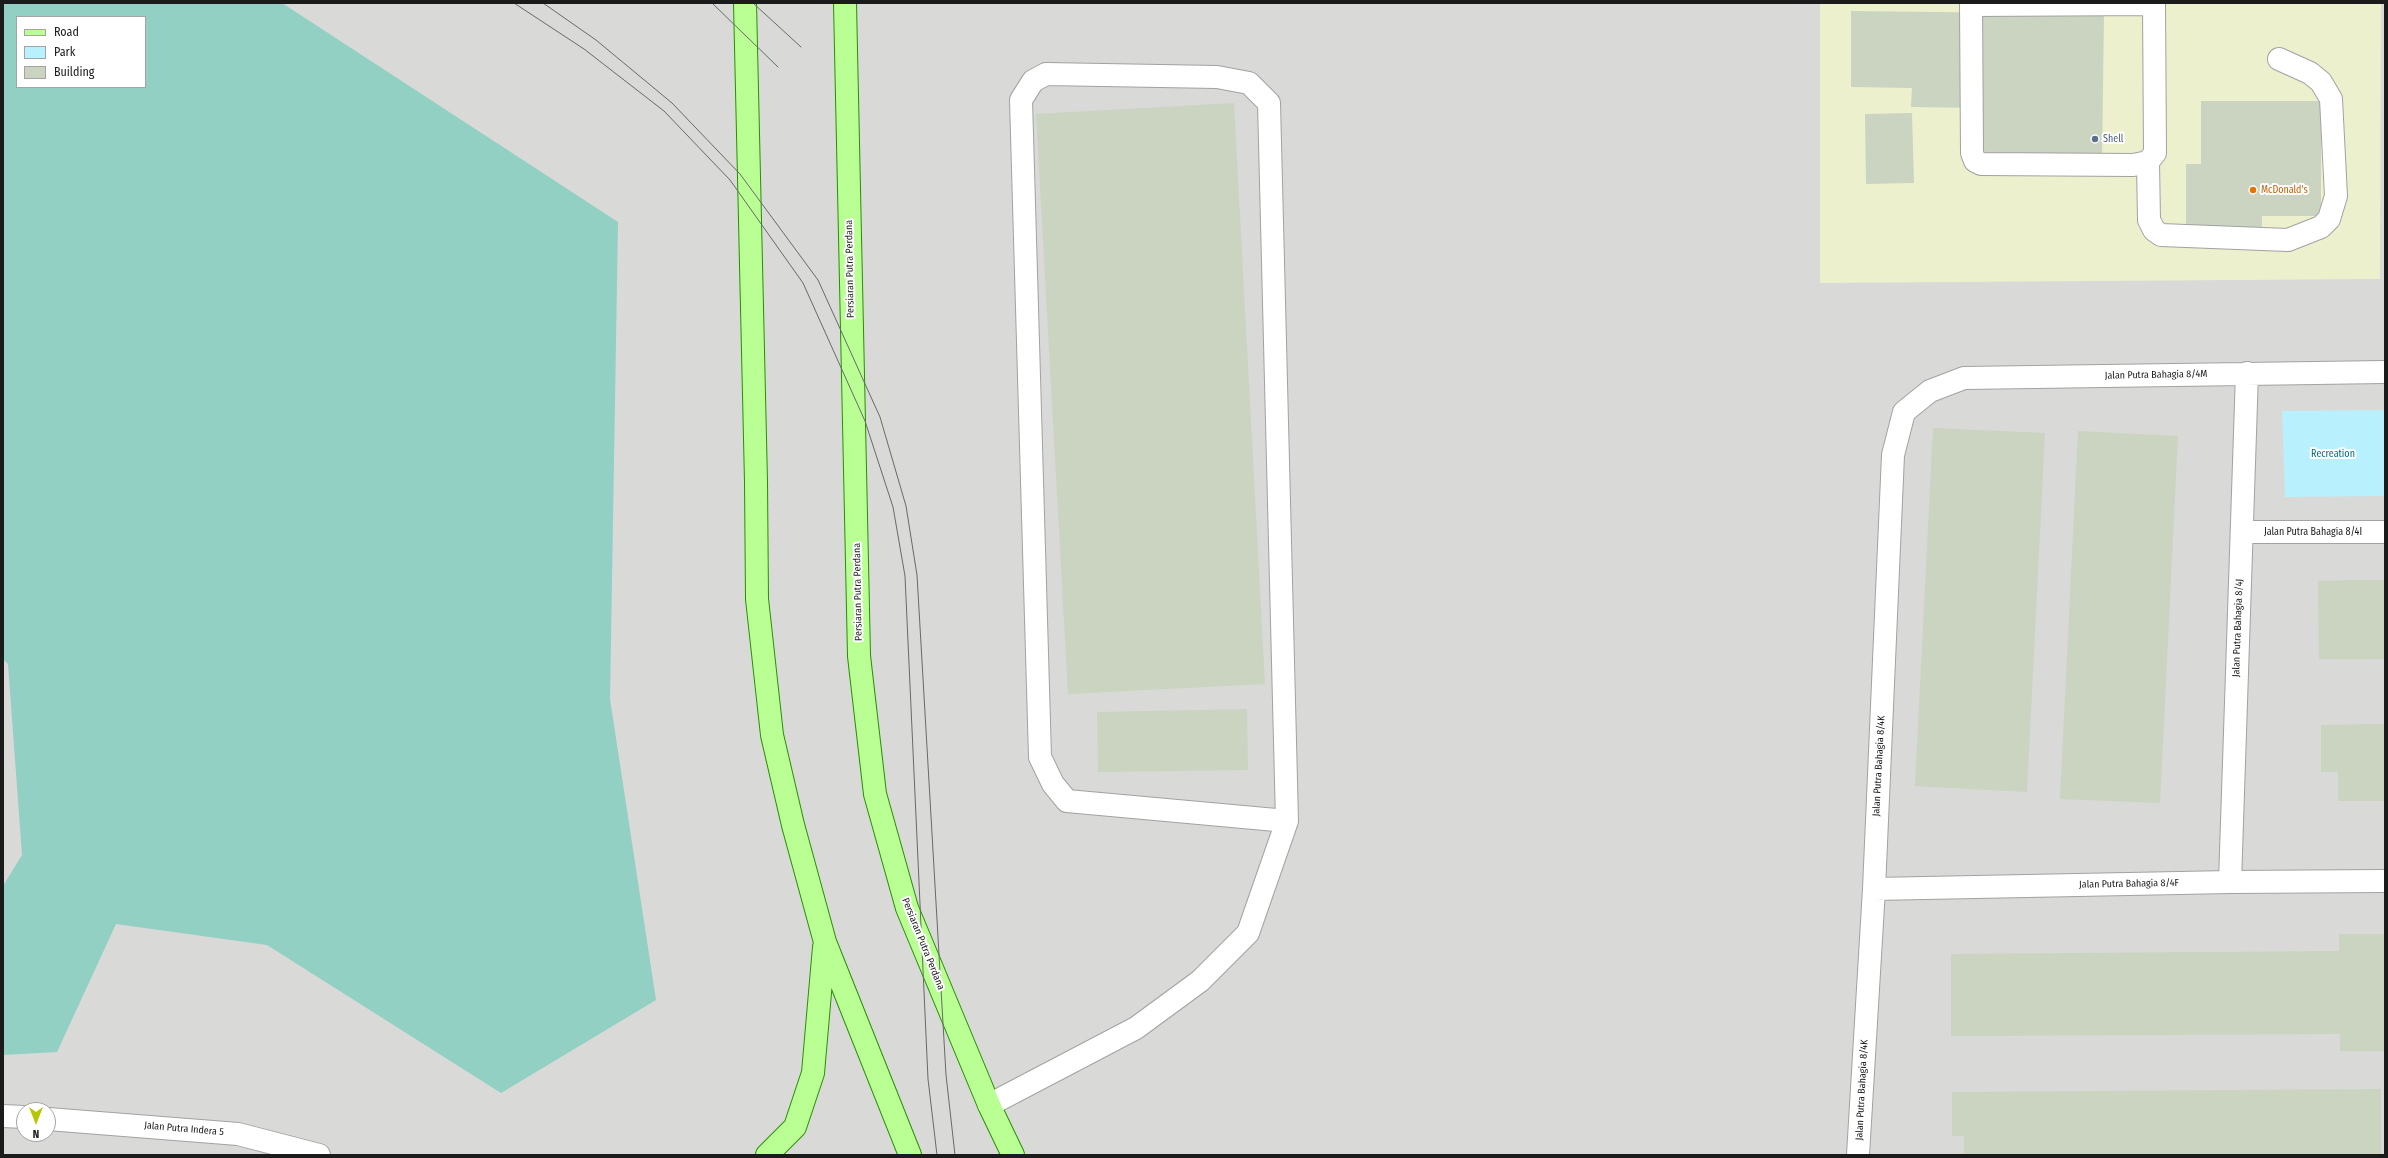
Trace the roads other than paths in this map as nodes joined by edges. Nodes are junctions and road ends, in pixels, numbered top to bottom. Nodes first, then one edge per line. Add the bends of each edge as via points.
1 (2154, 3) edge
2 (744, 4) edge
3 (1971, 4) edge
4 (845, 5) edge
5 (2279, 59) dead end
6 (2148, 162) junction
7 (2385, 372) edge
8 (2247, 373) junction
9 (1930, 391) joint
10 (2242, 532) junction
11 (2385, 532) edge
12 (1287, 821) junction
13 (2385, 881) edge
14 (2230, 882) junction
15 (1874, 889) junction
16 (825, 942) junction
17 (989, 1105) junction
18 (3, 1116) edge
19 (16, 1117) edge
20 (56, 1120) edge
21 (318, 1155) edge
22 (767, 1155) edge
23 (910, 1155) edge
24 (1013, 1155) edge
25 (1858, 1155) edge

1 - 3 street
1 - 6 street via 2155,152
2 - 16 main road via 757,600 772,735
3 - 6 street via 1972,152 1975,161 1981,164 2132,165
4 - 17 main road, Persiaran Putra Perdana via 859,656 875,794 907,908
5 - 6 street via 2310,73 2321,82 2331,99 2336,196 2329,219 2320,227 2288,240 2161,235 2154,230 2149,220
7 - 8 street, Jalan Putra Bahagia 8/4M
8 - 9 street, Jalan Putra Bahagia 8/4M via 1964,378
8 - 10 street, Jalan Putra Bahagia 8/4J
9 - 15 street, Jalan Putra Bahagia 8/4K via 1904,412 1893,455
10 - 11 street, Jalan Putra Bahagia 8/4I
10 - 14 street, Jalan Putra Bahagia 8/4J
12 - 12 street via 1067,801 1053,784 1040,757 1021,100 1033,81 1046,74 1217,77 1250,83 1269,103
12 - 17 street via 1248,933 1200,981 1136,1028
13 - 14 street, Jalan Putra Bahagia 8/4F
14 - 15 street, Jalan Putra Bahagia 8/4F
15 - 25 street, Jalan Putra Bahagia 8/4K
16 - 22 main road via 813,1073 795,1127
16 - 23 main road
17 - 24 main road, Persiaran Putra Perdana
18 - 19 street
20 - 21 street, Jalan Putra Indera 5 via 238,1134

